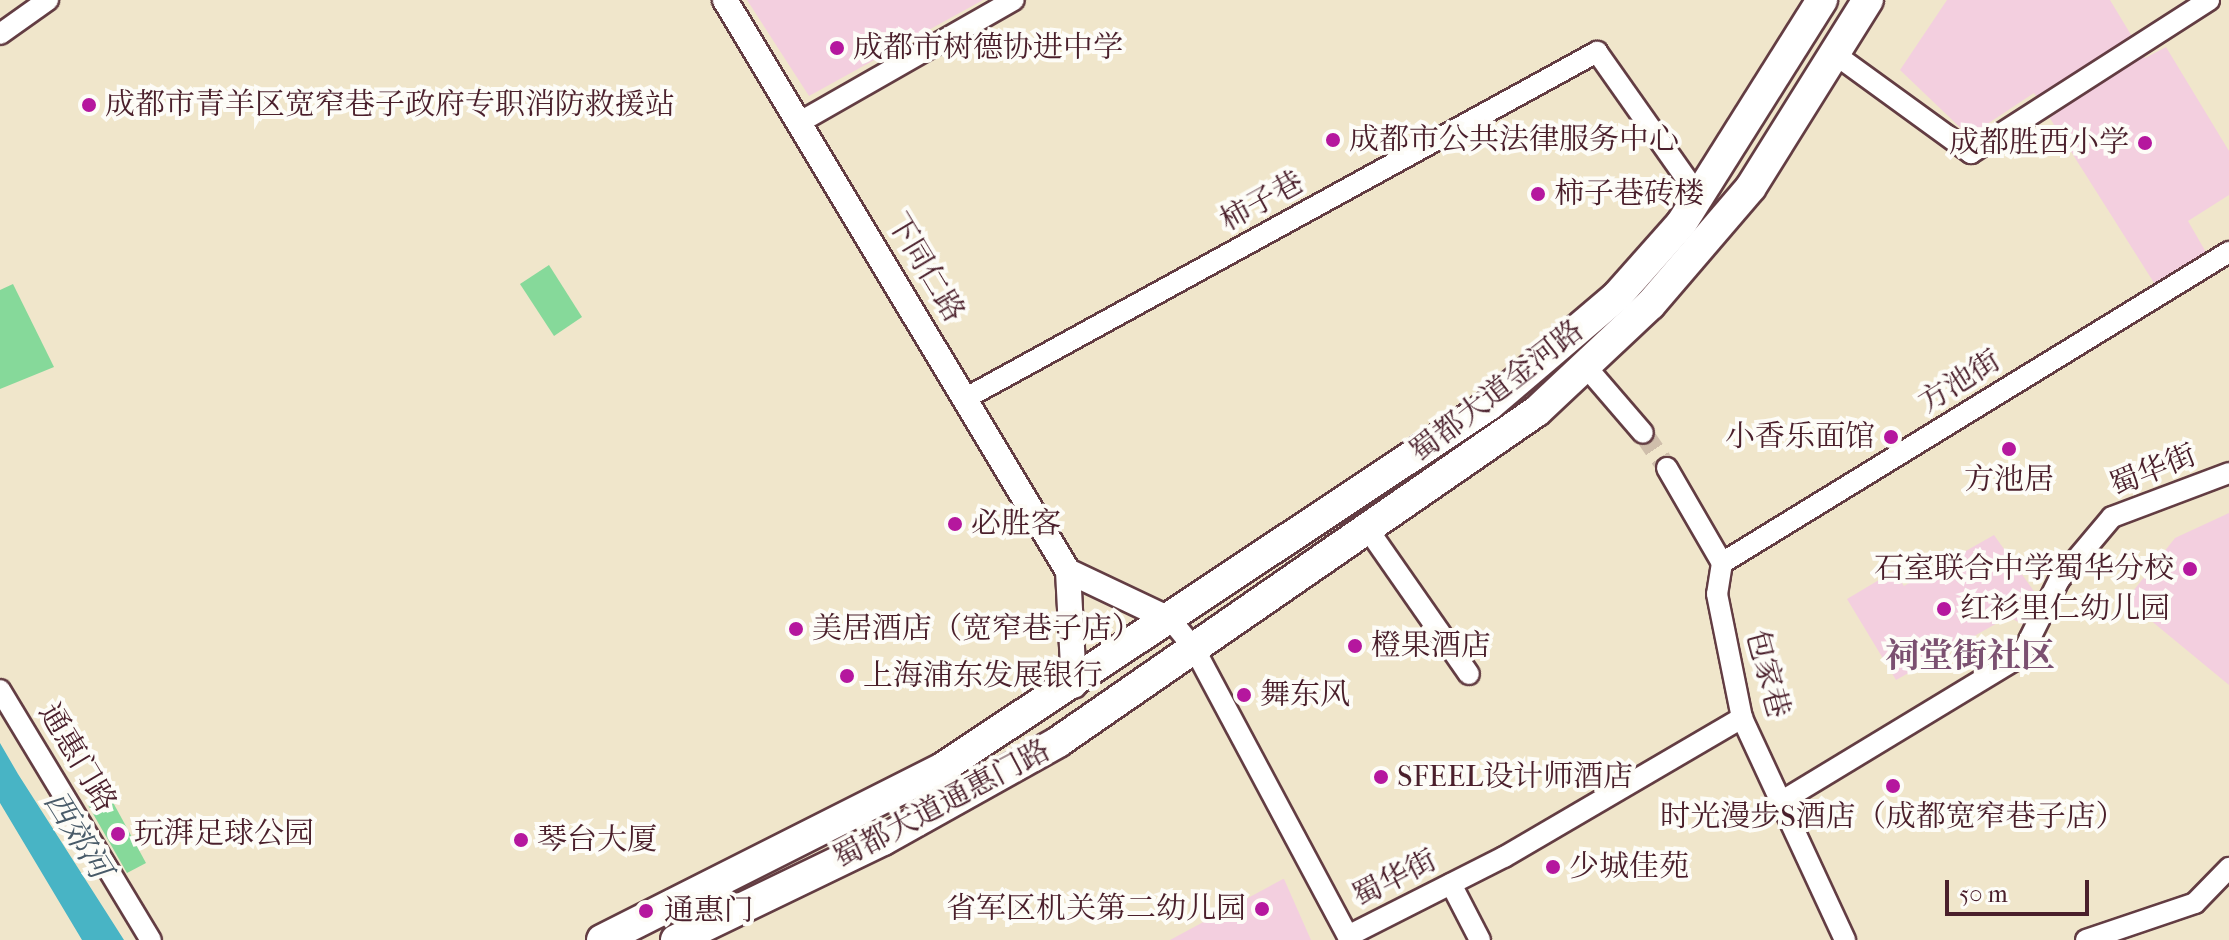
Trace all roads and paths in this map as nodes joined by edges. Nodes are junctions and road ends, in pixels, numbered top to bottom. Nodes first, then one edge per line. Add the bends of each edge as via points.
1 (48, 0) edge
2 (725, 0) edge
3 (1014, 0) edge
4 (1822, 0) edge
5 (1868, 0) edge
6 (2209, 0) edge
7 (0, 34) edge
8 (1836, 55) junction
9 (800, 122) junction
10 (1700, 198) junction
11 (2229, 252) edge
12 (1588, 369) junction
13 (966, 398) junction
14 (1643, 433) tunnel mouth
15 (1667, 468) tunnel mouth
16 (2229, 473) edge
17 (1367, 528) junction
18 (1722, 563) junction
19 (1068, 571) junction
20 (1171, 620) junction
21 (1194, 648) junction
22 (1469, 674) dead end
23 (1074, 686) junction
24 (0, 690) edge
25 (1094, 718) junction
26 (1742, 718) junction
27 (1782, 801) junction
28 (2229, 868) edge
29 (1451, 884) junction
30 (151, 940) edge
31 (602, 940) edge
32 (676, 940) edge
33 (1480, 940) edge
34 (1845, 940) edge
35 (2086, 940) edge

1 - 7 street
2 - 9 street, 下同仁路
3 - 9 street
4 - 10 main road, 蜀都大道金河路
5 - 8 main road, 蜀都大道金河路
6 - 8 street via 1971,153
8 - 12 main road, 蜀都大道金河路 via 1751,187
9 - 13 street, 下同仁路
10 - 13 street, 柿子巷 via 1597,52
10 - 20 main road, 蜀都大道金河路 via 1617,296 1545,361
11 - 18 street, 方池街
12 - 14 street
12 - 17 main road, 蜀都大道金河路
13 - 19 street, 下同仁路
15 - 18 street
16 - 27 street, 蜀华街 via 2112,517 2059,580 2021,656
17 - 21 main road, 蜀都大道金河路
17 - 22 street
18 - 26 street, 包家巷 via 1717,594
19 - 20 street
19 - 23 street, 下同仁路
20 - 21 street, 蜀华街
20 - 23 main road, 蜀都大道金河路
20 - 25 main road
21 - 25 main road, 蜀都大道通惠门路
21 - 29 street, 蜀华街 via 1348,936
23 - 31 main road, 蜀都大道通惠门路 via 944,767
24 - 30 street, 通惠门路
25 - 32 main road, 蜀都大道通惠门路 via 986,785
26 - 27 street, 包家巷
26 - 29 street, 蜀华街
27 - 34 street, 包家巷
28 - 35 street via 2195,903
29 - 33 street

